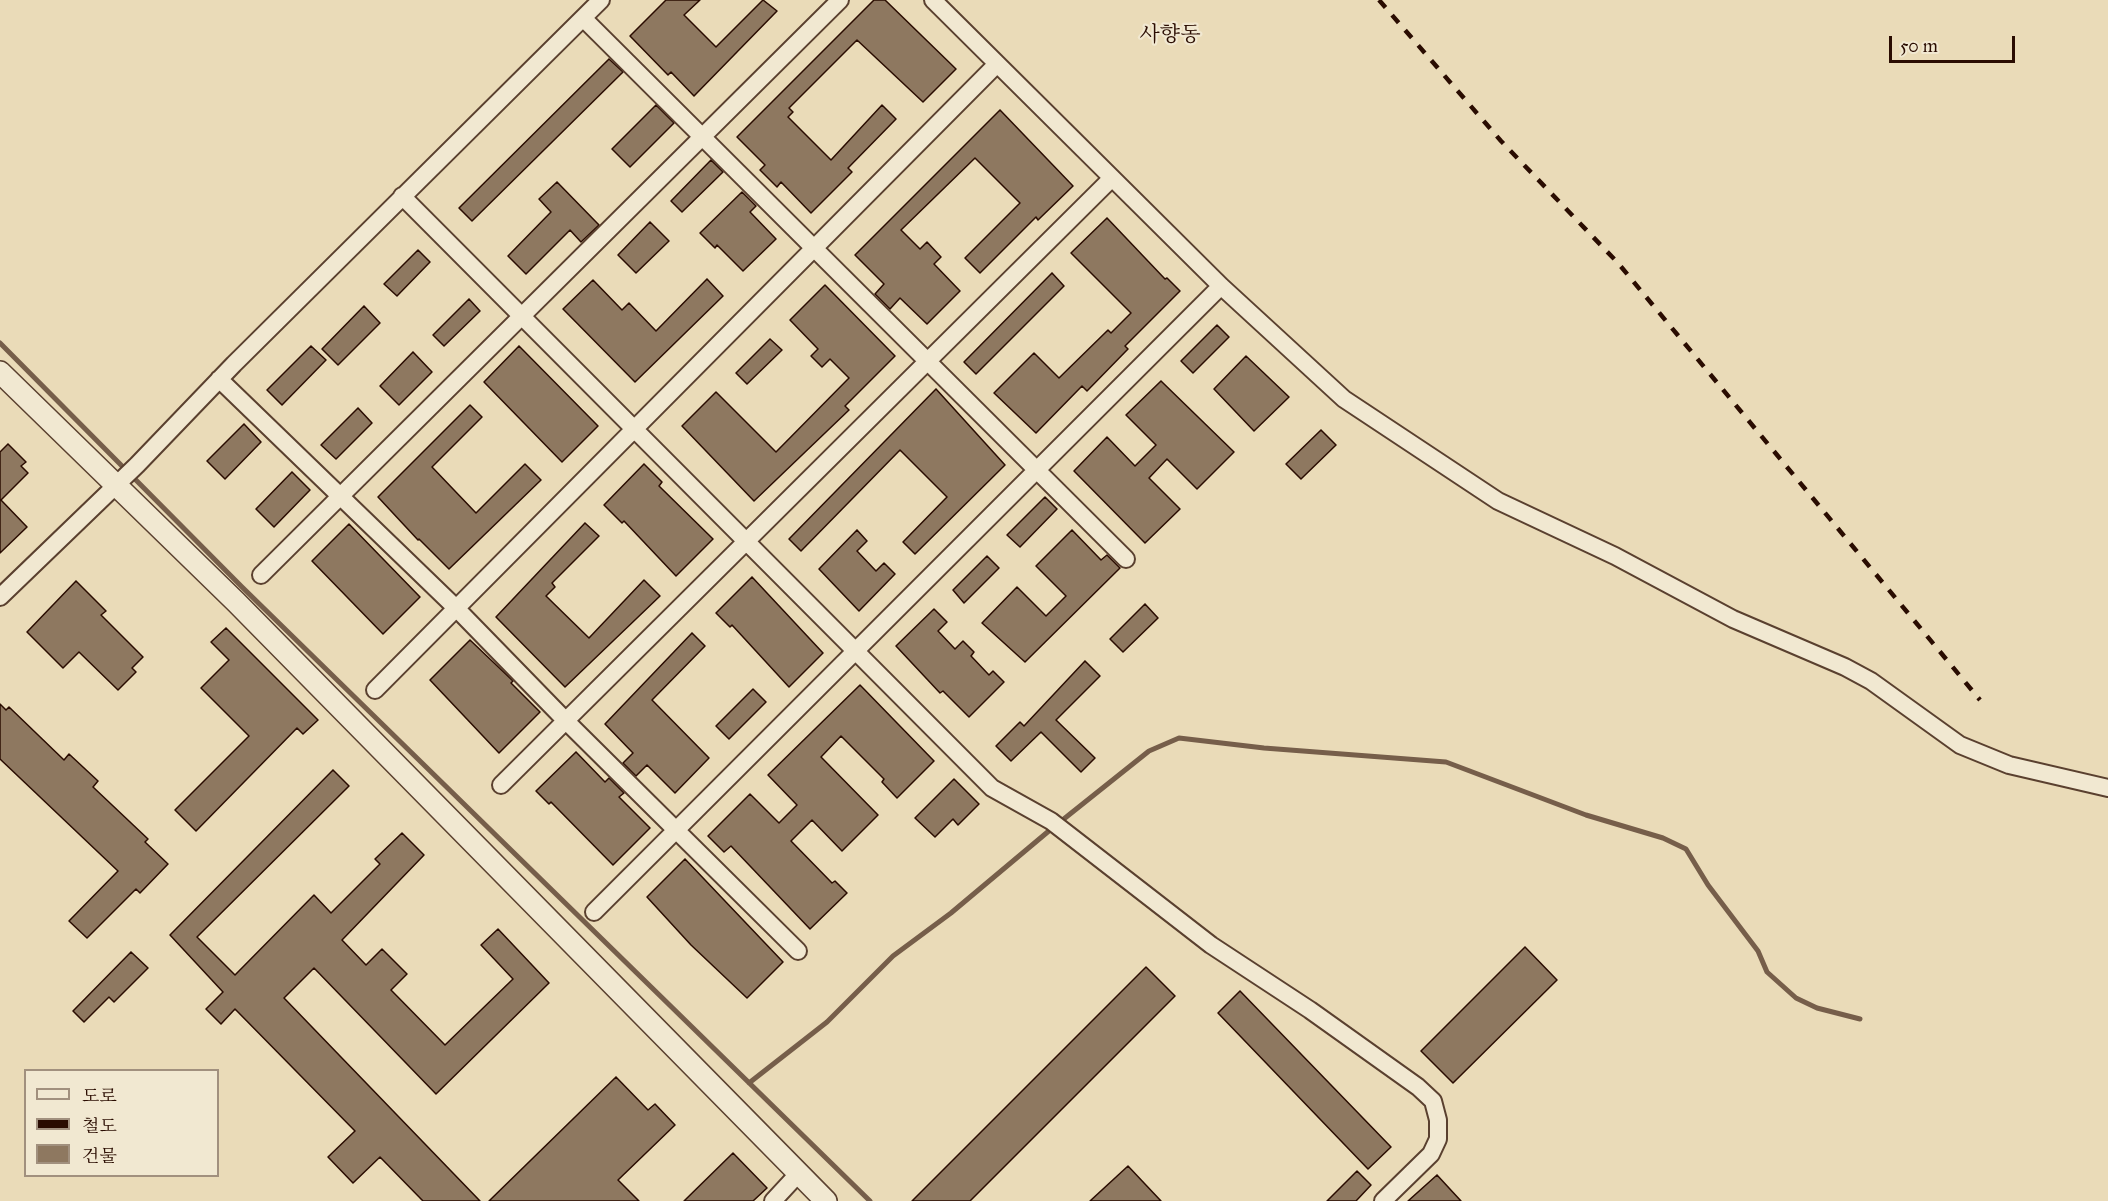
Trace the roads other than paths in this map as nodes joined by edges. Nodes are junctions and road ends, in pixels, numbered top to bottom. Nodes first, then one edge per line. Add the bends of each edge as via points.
1 (601, 0) edge
2 (840, 0) edge
3 (933, 0) edge
4 (583, 18) junction
5 (997, 64) junction
6 (702, 137) junction
7 (1111, 179) junction
8 (402, 195) junction
9 (814, 249) junction
10 (1221, 286) junction
11 (522, 317) junction
12 (927, 361) junction
13 (0, 372) edge
14 (219, 379) junction
15 (634, 429) junction
16 (1037, 470) junction
17 (126, 476) junction
18 (340, 496) junction
19 (746, 541) junction
20 (1126, 559) dead end
21 (261, 575) dead end
22 (0, 597) edge
23 (456, 608) junction
24 (856, 651) junction
25 (375, 690) dead end
26 (566, 721) junction
27 (501, 785) dead end
28 (2108, 788) edge
29 (676, 831) junction
30 (594, 912) dead end
31 (798, 951) dead end
32 (798, 1174) junction
33 (773, 1201) edge
34 (826, 1201) edge
35 (1383, 1201) edge

1 - 4 street
2 - 6 street
3 - 5 street
4 - 6 street
4 - 8 street
5 - 7 street
5 - 9 street
6 - 9 street
6 - 11 street
7 - 10 street
7 - 12 street
8 - 11 street
8 - 14 street
9 - 12 street
9 - 15 street
10 - 16 street
10 - 28 street via 1344,399 1498,501 1615,556 1733,619 1845,667 1871,681 1960,745 2009,765
11 - 15 street
11 - 18 street
12 - 16 street
12 - 19 street
13 - 17 street
14 - 17 street
14 - 18 street
15 - 19 street
15 - 23 street
16 - 20 street
16 - 24 street
17 - 22 street
17 - 32 street via 236,602
18 - 21 street
18 - 23 street
19 - 24 street
19 - 26 street
23 - 25 street
23 - 26 street
24 - 29 street
24 - 35 street via 992,788 1056,826 1211,945 1382,1061 1433,1101 1438,1139 1431,1154
26 - 27 street
26 - 29 street
29 - 30 street
29 - 31 street
32 - 33 street
32 - 34 street

